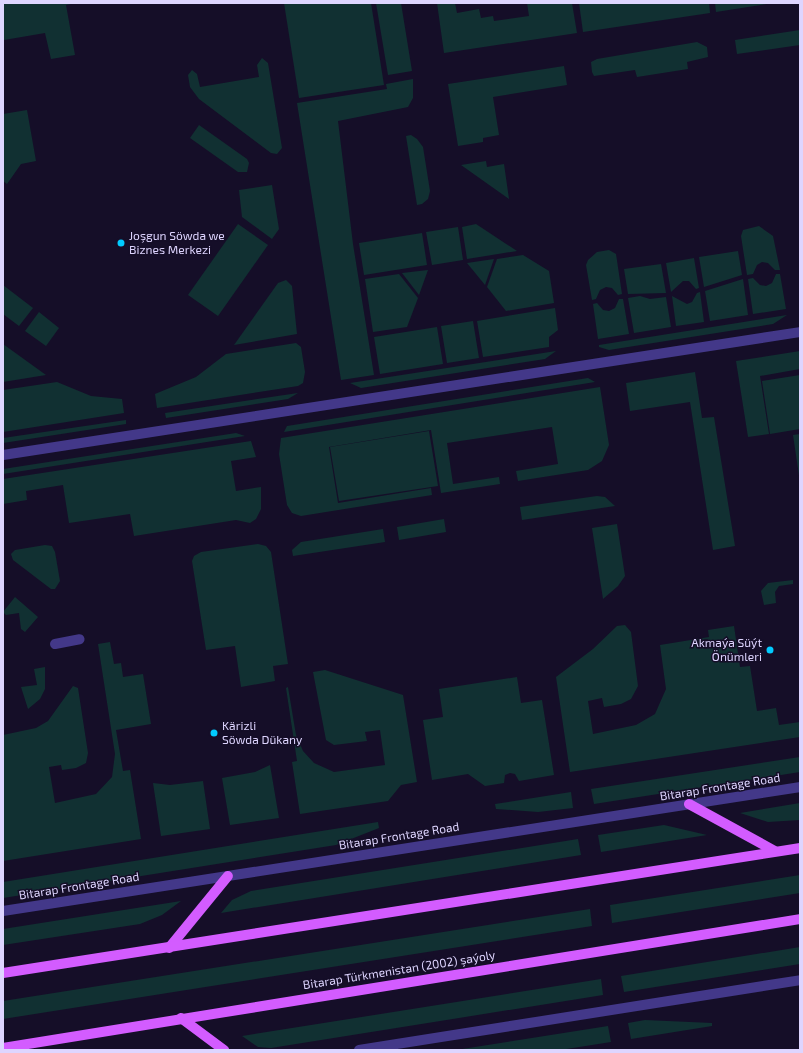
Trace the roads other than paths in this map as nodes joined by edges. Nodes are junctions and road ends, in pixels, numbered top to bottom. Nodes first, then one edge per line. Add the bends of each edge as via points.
1 (800, 332) edge
2 (3, 455) edge
3 (80, 639) dead end
4 (55, 644) dead end
5 (800, 787) edge
6 (689, 804) junction
7 (800, 848) edge
8 (775, 851) junction
9 (228, 876) junction
10 (3, 911) edge
11 (800, 919) edge
12 (169, 948) junction
13 (3, 973) edge
14 (800, 980) edge
15 (182, 1018) junction
16 (3, 1048) edge
17 (224, 1050) edge
18 (359, 1050) edge

1 - 2 street
3 - 4 street
5 - 6 street, Bitarap Frontage Road
6 - 8 main road
6 - 9 street, Bitarap Frontage Road
7 - 8 main road
8 - 12 main road
9 - 10 street, Bitarap Frontage Road
9 - 12 main road
11 - 15 main road, Bitarap Türkmenistan (2002) şaýoly
12 - 13 main road
14 - 18 street
15 - 16 main road, Bitarap Türkmenistan (2002) şaýoly
15 - 17 main road

